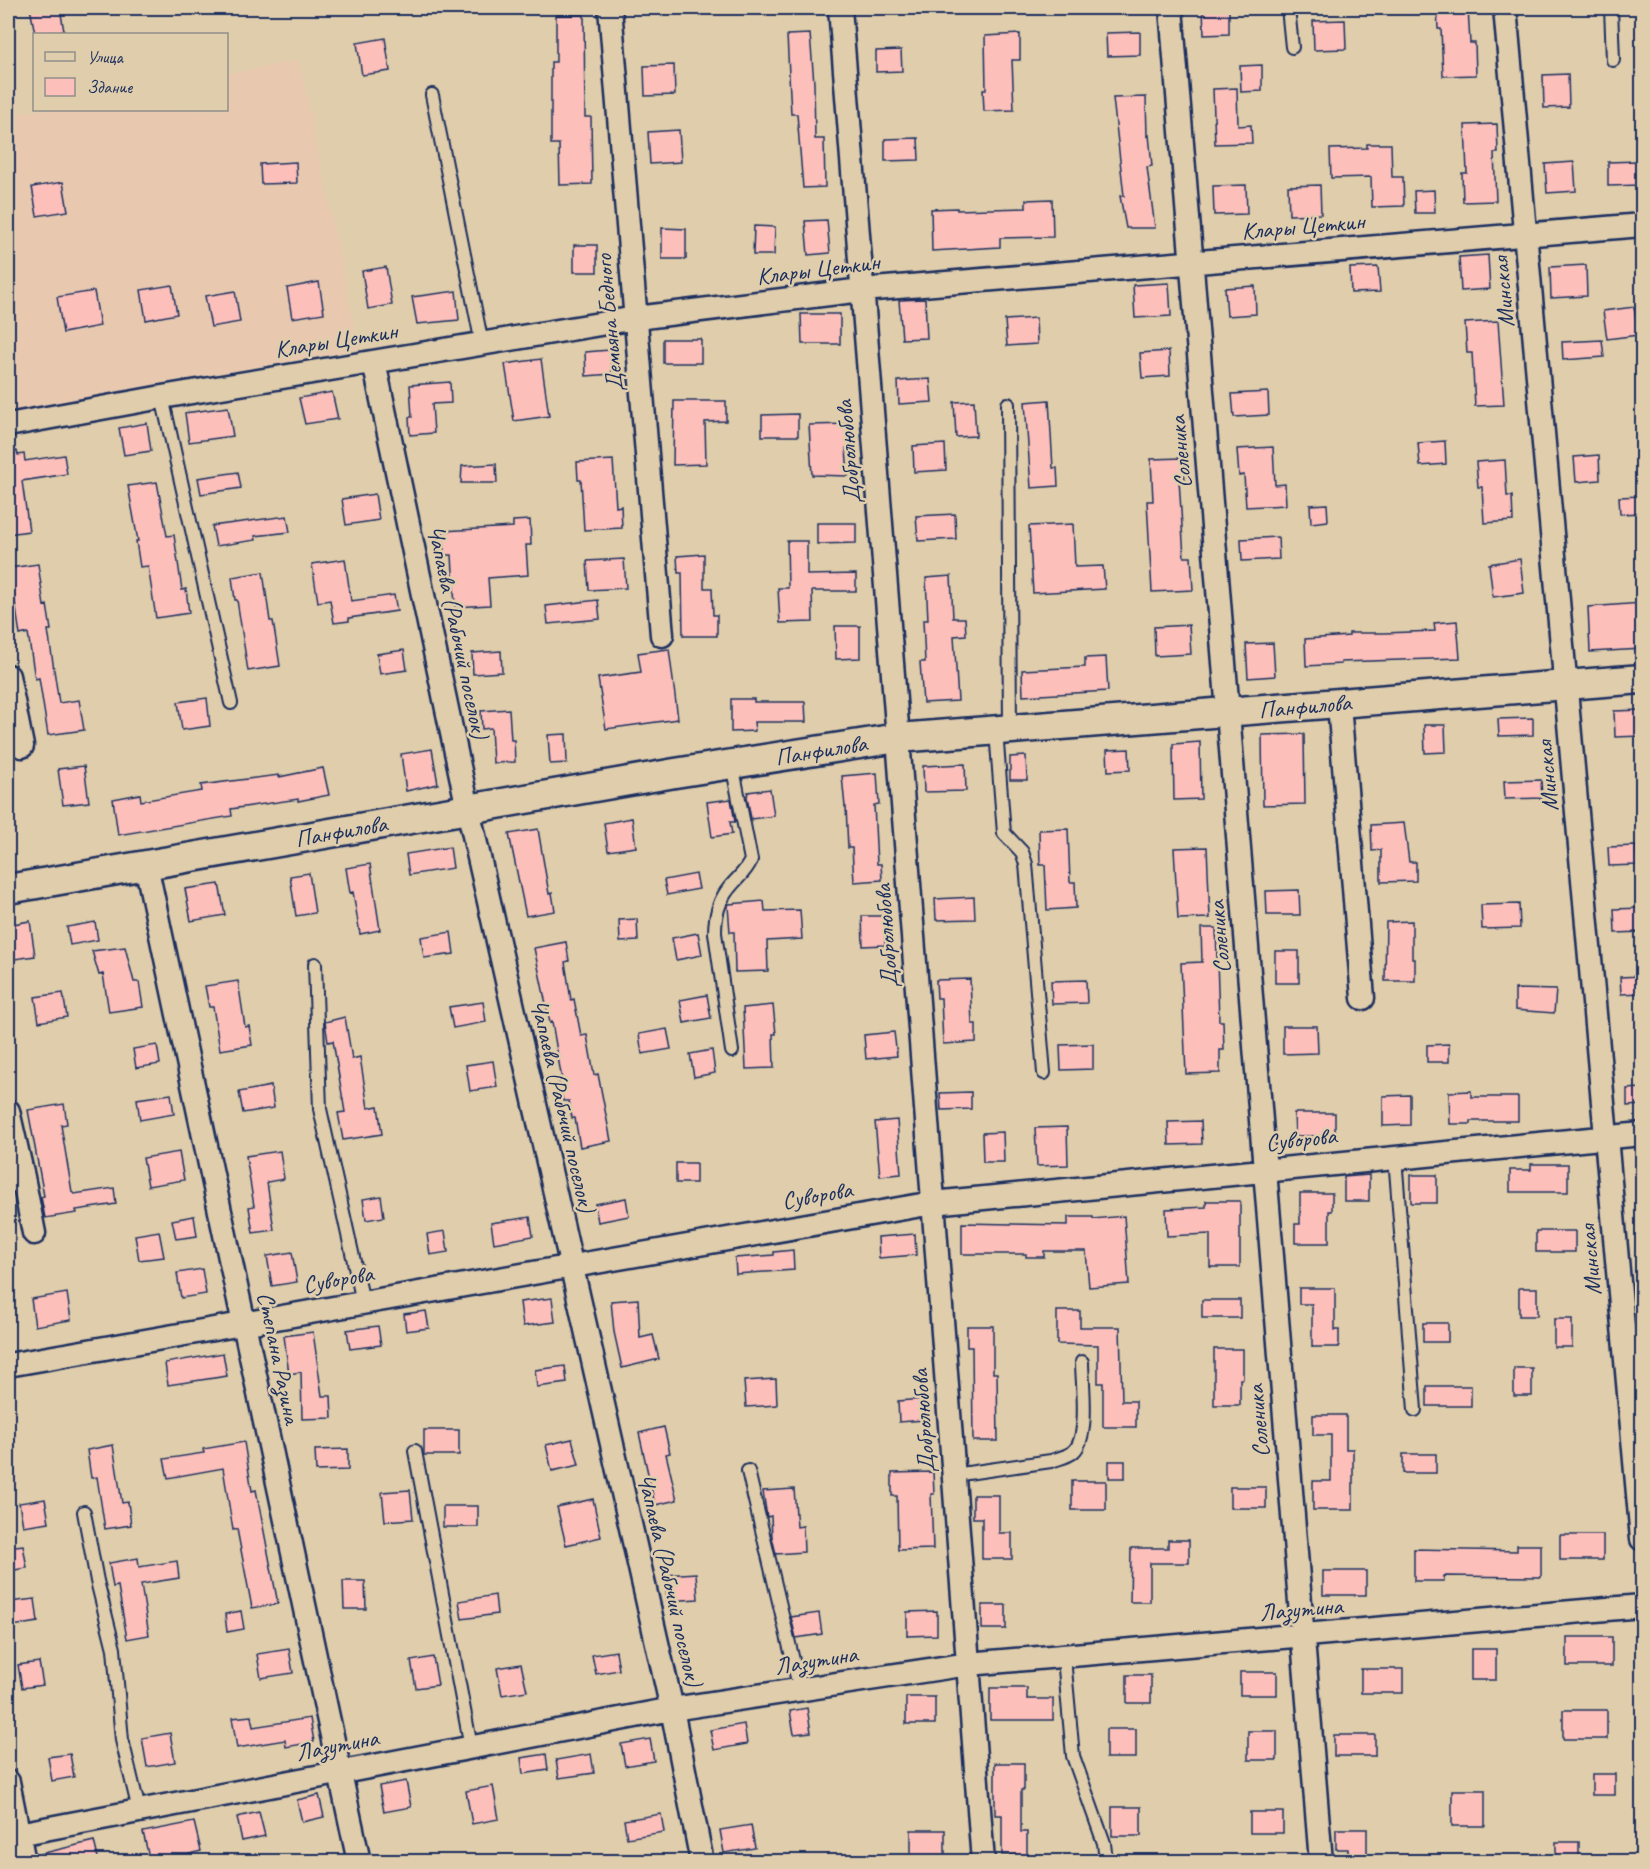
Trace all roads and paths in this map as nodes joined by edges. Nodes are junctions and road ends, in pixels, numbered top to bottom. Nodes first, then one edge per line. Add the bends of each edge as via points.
1 (609, 8) edge
2 (840, 8) edge
3 (1171, 8) edge
4 (1288, 8) edge
5 (1505, 8) edge
6 (1611, 8) edge
7 (1292, 47) dead end
8 (1613, 60) dead end
9 (432, 95) dead end
10 (1642, 225) edge
11 (1526, 235) junction
12 (1192, 262) junction
13 (862, 290) junction
14 (636, 318) junction
15 (482, 344) junction
16 (374, 362) junction
17 (162, 397) junction
18 (1008, 404) dead end
19 (8, 425) edge
20 (662, 634) dead end
21 (8, 676) edge
22 (1642, 680) edge
23 (1566, 686) junction
24 (231, 703) dead end
25 (1339, 704) junction
26 (1228, 712) junction
27 (1003, 730) junction
28 (898, 738) junction
29 (22, 746) dead end
30 (732, 764) junction
31 (468, 809) junction
32 (146, 865) junction
33 (8, 889) edge
34 (315, 964) dead end
35 (1363, 998) dead end
36 (732, 1051) dead end
37 (1044, 1073) dead end
38 (8, 1112) edge
39 (1642, 1134) edge
40 (1606, 1136) junction
41 (1395, 1157) junction
42 (1265, 1170) junction
43 (15, 1179) edge
44 (933, 1203) junction
45 (34, 1233) dead end
46 (572, 1266) junction
47 (363, 1302) junction
48 (244, 1323) junction
49 (1082, 1362) dead end
50 (8, 1365) edge
51 (1415, 1410) dead end
52 (415, 1451) dead end
53 (748, 1471) dead end
54 (954, 1475) junction
55 (84, 1512) dead end
56 (1642, 1539) edge
57 (1642, 1606) edge
58 (1303, 1635) junction
59 (1064, 1658) junction
60 (968, 1664) junction
61 (800, 1690) junction
62 (672, 1709) junction
63 (471, 1747) junction
64 (340, 1772) junction
65 (8, 1782) edge
66 (139, 1810) junction
67 (13, 1834) edge
68 (24, 1862) edge
69 (359, 1862) edge
70 (702, 1862) edge
71 (983, 1862) edge
72 (1106, 1862) edge
73 (1321, 1862) edge

1 - 14 street, Демьяна Бедного
2 - 13 street, Добролюбова
3 - 12 street, Соленика
4 - 7 lane
5 - 11 street, Минская
6 - 8 lane
9 - 15 lane
10 - 11 street, Клары Цеткин
11 - 12 street, Клары Цеткин
11 - 23 street, Минская
12 - 13 street, Клары Цеткин
12 - 26 street, Соленика
13 - 14 street, Клары Цеткин
13 - 28 street, Добролюбова
14 - 15 street, Клары Цеткин
14 - 20 street, Демьяна Бедного
15 - 16 street, Клары Цеткин
16 - 17 street, Клары Цеткин
16 - 31 street, Чапаева (Рабочий поселок)
17 - 19 street, Клары Цеткин
17 - 24 lane
18 - 27 lane
21 - 29 street
22 - 23 street, Панфилова
23 - 25 street, Панфилова
23 - 40 street, Минская
25 - 26 street, Панфилова
25 - 35 street
26 - 27 street, Панфилова
26 - 42 street, Соленика
27 - 28 street, Панфилова
27 - 37 lane via 1004,833 1022,852 1026,864
28 - 30 street, Панфилова
28 - 44 street, Добролюбова
30 - 31 street, Панфилова
30 - 36 lane via 751,860 728,889 715,919
31 - 32 street, Панфилова
31 - 46 street, Чапаева (Рабочий поселок)
32 - 33 street, Панфилова
32 - 48 street, Степана Разина
34 - 47 lane via 321,1109
38 - 43 street
39 - 40 street, Суворова
40 - 41 street, Суворова
40 - 56 street, Минская
41 - 42 street, Суворова
41 - 51 lane
42 - 44 street, Суворова
42 - 58 street, Соленика
43 - 45 street
44 - 46 street, Суворова
44 - 54 street, Добролюбова
46 - 47 street, Суворова
46 - 62 street, Чапаева (Рабочий поселок)
47 - 48 street, Суворова
48 - 50 street, Суворова
48 - 64 street, Степана Разина
49 - 54 lane via 1082,1440 1075,1451 1051,1461
52 - 63 lane
53 - 61 lane
54 - 60 street, Добролюбова
55 - 66 lane via 114,1649 122,1740
57 - 58 street, Лазутина
58 - 59 street, Лазутина
58 - 73 street, Соленика
59 - 60 street, Лазутина
59 - 72 lane via 1073,1756 1104,1843
60 - 61 street, Лазутина
60 - 71 street, Добролюбова
61 - 62 street, Лазутина
62 - 63 street, Лазутина
62 - 70 street, Чапаева (Рабочий поселок)
63 - 64 street, Лазутина
64 - 66 street, Лазутина
64 - 69 street, Степана Разина
65 - 67 street
66 - 67 street, Лазутина
67 - 68 street

